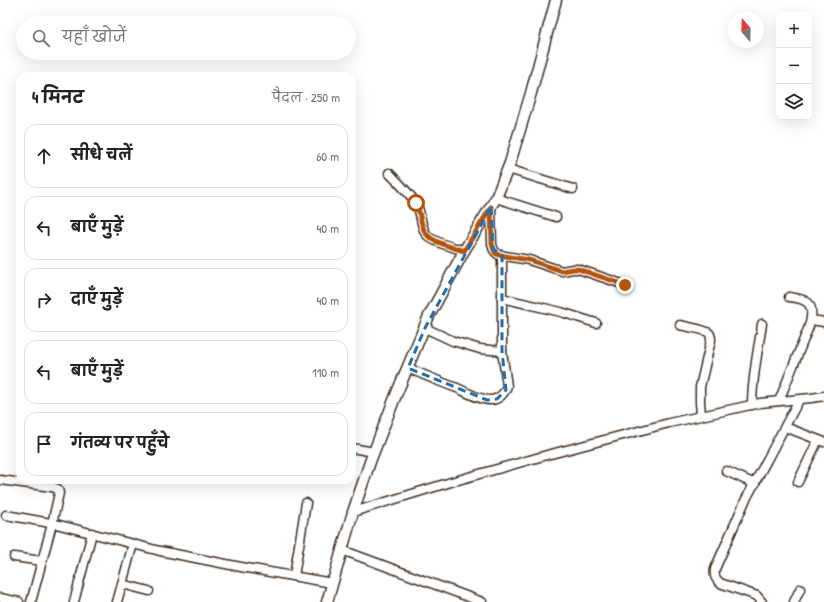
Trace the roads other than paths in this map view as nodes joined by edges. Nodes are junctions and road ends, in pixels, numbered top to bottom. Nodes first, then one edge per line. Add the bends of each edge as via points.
1 (556, 0) edge
2 (508, 169) junction
3 (389, 173) dead end
4 (573, 189) dead end
5 (494, 202) junction
6 (556, 217) dead end
7 (464, 251) junction
8 (502, 256) junction
9 (625, 285) dead end
10 (789, 296) dead end
11 (502, 298) junction
12 (811, 320) junction
13 (824, 322) edge
14 (596, 323) dead end
15 (762, 324) dead end
16 (680, 325) dead end
17 (425, 328) junction
18 (502, 351) junction
19 (408, 368) junction
20 (824, 396) edge
21 (799, 400) junction
22 (779, 402) junction
23 (752, 405) junction
24 (701, 415) junction
25 (785, 427) junction
26 (821, 441) edge
27 (356, 449) edge
28 (374, 452) junction
29 (726, 471) dead end
30 (0, 480) edge
31 (16, 482) edge
32 (798, 482) dead end
33 (30, 484) edge
34 (755, 484) junction
35 (306, 503) dead end
36 (353, 512) junction
37 (6, 515) dead end
38 (52, 524) junction
39 (92, 533) junction
40 (133, 544) junction
41 (342, 550) junction
42 (14, 557) dead end
43 (42, 561) junction
44 (294, 576) junction
45 (332, 583) junction
46 (122, 584) junction
47 (800, 589) dead end
48 (149, 591) dead end
49 (0, 598) edge
50 (19, 602) edge
51 (31, 602) edge
52 (74, 602) edge
53 (117, 602) edge
54 (327, 602) edge
55 (482, 602) edge
56 (762, 602) edge
57 (794, 602) edge

1 - 2 street
2 - 4 street
2 - 5 street
3 - 7 street via 416,203 426,234 436,241
5 - 6 street
5 - 7 street
5 - 8 street via 492,244 495,253
7 - 17 street
8 - 9 street via 529,260 562,271 578,269
8 - 11 street
10 - 12 street via 809,303
11 - 14 street
11 - 18 street
12 - 13 street
12 - 22 street
15 - 23 street via 753,374
16 - 24 street via 704,330 710,335 700,387
17 - 18 street via 480,349
17 - 19 street
18 - 19 street via 507,386 502,395 493,400 475,396
19 - 28 street
20 - 21 street
21 - 22 street
21 - 25 street
22 - 23 street
23 - 24 street
24 - 36 street via 547,455
25 - 26 street
25 - 34 street
26 - 32 street
27 - 28 street
28 - 36 street
29 - 34 street
30 - 31 street
33 - 38 street via 58,489 59,496
34 - 56 street via 714,575 720,583 757,596
35 - 44 street
36 - 41 street
37 - 38 street
38 - 39 street
38 - 43 street
39 - 40 street
39 - 52 street
40 - 44 street
40 - 46 street
41 - 45 street
41 - 55 street
42 - 43 street
43 - 51 street
44 - 45 street
45 - 54 street
46 - 48 street
46 - 53 street
47 - 57 street
49 - 50 street

